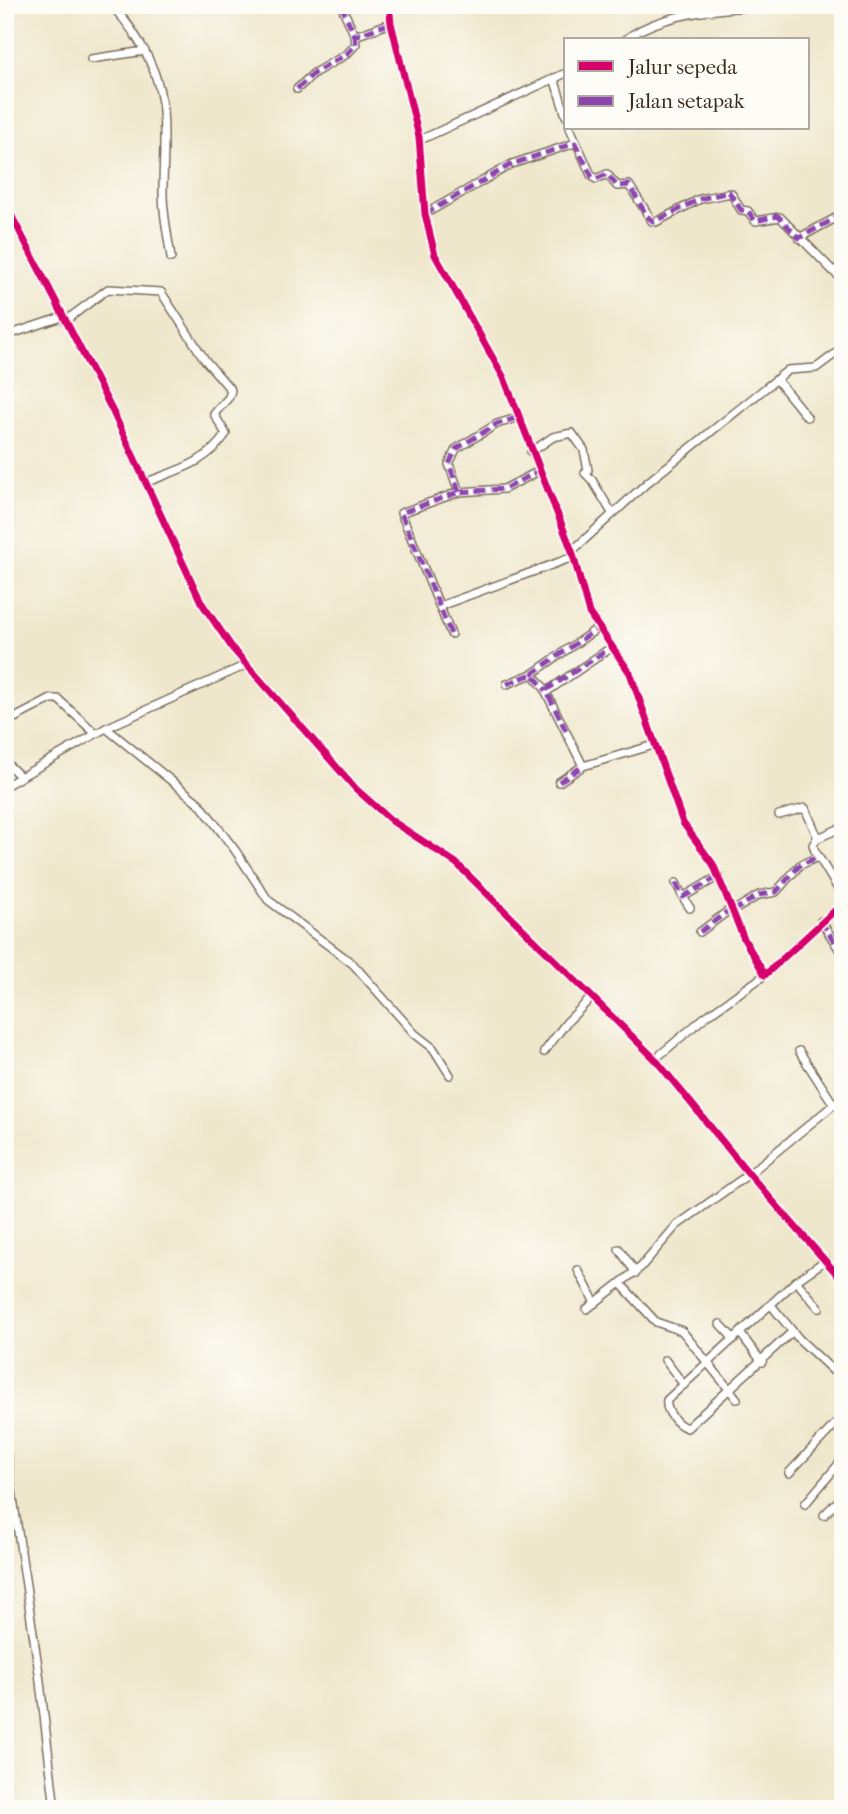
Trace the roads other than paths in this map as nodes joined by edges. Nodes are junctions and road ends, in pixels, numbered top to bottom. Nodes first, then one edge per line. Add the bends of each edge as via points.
1 (110, 5) edge
2 (341, 5) edge
3 (389, 5) edge
4 (843, 7) edge
5 (391, 23) junction
6 (355, 36) junction
7 (628, 38) edge
8 (145, 51) junction
9 (91, 59) dead end
10 (564, 74) edge
11 (554, 78) junction
12 (297, 89) dead end
13 (564, 110) edge
14 (571, 130) edge
15 (420, 140) junction
16 (575, 143) junction
17 (5, 203) edge
18 (425, 214) junction
19 (843, 214) edge
20 (799, 238) junction
21 (171, 258) dead end
22 (843, 263) edge
23 (834, 272) junction
24 (843, 280) edge
25 (64, 319) junction
26 (5, 336) edge
27 (843, 348) edge
28 (776, 380) junction
29 (807, 416) dead end
30 (520, 417) junction
31 (531, 452) junction
32 (539, 471) junction
33 (147, 482) junction
34 (459, 492) junction
35 (612, 513) junction
36 (572, 554) junction
37 (440, 606) junction
38 (598, 628) junction
39 (451, 634) dead end
40 (612, 647) junction
41 (246, 665) junction
42 (511, 672) dead end
43 (533, 674) junction
44 (516, 680) junction
45 (507, 684) dead end
46 (546, 690) junction
47 (5, 723) edge
48 (106, 727) junction
49 (95, 733) junction
50 (654, 745) junction
51 (5, 762) edge
52 (583, 766) junction
53 (20, 776) junction
54 (559, 782) dead end
55 (5, 786) edge
56 (779, 816) dead end
57 (843, 827) edge
58 (817, 838) junction
59 (818, 857) junction
60 (719, 876) junction
61 (676, 883) dead end
62 (683, 897) junction
63 (842, 903) edge
64 (690, 908) dead end
65 (732, 909) junction
66 (821, 921) junction
67 (700, 932) dead end
68 (843, 955) edge
69 (765, 975) junction
70 (592, 997) junction
71 (799, 1051) dead end
72 (544, 1052) dead end
73 (655, 1059) junction
74 (450, 1075) dead end
75 (843, 1097) edge
76 (834, 1105) junction
77 (749, 1174) junction
78 (619, 1249) dead end
79 (825, 1260) junction
80 (578, 1270) dead end
81 (636, 1273) junction
82 (841, 1276) edge
83 (796, 1281) junction
84 (621, 1284) junction
85 (595, 1303) junction
86 (771, 1304) junction
87 (819, 1308) dead end
88 (586, 1309) dead end
89 (719, 1324) dead end
90 (792, 1332) junction
91 (737, 1336) junction
92 (665, 1360) dead end
93 (762, 1362) junction
94 (708, 1365) junction
95 (843, 1380) edge
96 (684, 1385) junction
97 (730, 1390) junction
98 (737, 1399) dead end
99 (843, 1416) edge
100 (5, 1444) edge
101 (842, 1461) edge
102 (789, 1473) dead end
103 (843, 1496) edge
104 (805, 1504) dead end
105 (824, 1515) dead end
106 (55, 1809) edge

1 - 8 street
2 - 6 street
3 - 5 street
4 - 7 street via 757,6 687,16 653,24
5 - 6 street
5 - 15 street
6 - 12 street via 356,44 347,54
8 - 9 street
8 - 21 street via 165,111 163,193
10 - 11 street
11 - 13 street
11 - 15 street
14 - 16 street
15 - 18 street
16 - 18 street via 512,164
16 - 20 street via 592,177 606,174 617,187 629,185 652,221 696,200 731,193 741,211 748,211 755,221 778,216
17 - 25 street
18 - 30 street via 435,255 504,378
19 - 20 street
20 - 23 street
22 - 23 street
23 - 24 street
25 - 26 street
25 - 33 street
25 - 33 street via 108,289 161,292 205,360 231,390 214,414 226,433 212,453
27 - 28 street via 819,366 791,369
28 - 29 street
28 - 35 street
30 - 31 street
30 - 34 street via 497,424 457,450 449,467
31 - 32 street
31 - 35 street via 553,437 572,433 584,450 588,470 584,473
32 - 34 street via 504,489
32 - 36 street
33 - 41 street via 203,605
34 - 37 street via 401,513
35 - 36 street
36 - 37 street
36 - 38 street
37 - 39 street
38 - 40 street
38 - 43 street
40 - 46 street
40 - 50 street via 630,673
41 - 48 street
41 - 70 street via 321,752 389,819 456,863
42 - 44 street
43 - 44 street
43 - 46 street
44 - 45 street
46 - 52 street
47 - 49 street via 58,699
48 - 49 street
48 - 74 street via 200,804 268,900 353,964 432,1047
49 - 53 street
50 - 52 street
50 - 60 street via 683,823
51 - 53 street
52 - 54 street
53 - 55 street
56 - 58 street via 805,808
57 - 58 street
58 - 59 street via 813,846
59 - 63 street
59 - 65 street via 800,865 776,892
60 - 62 street
60 - 65 street
61 - 62 street
62 - 64 street
63 - 66 street
65 - 67 street
65 - 69 street
66 - 68 street
66 - 69 street
69 - 73 street
70 - 72 street
70 - 73 street
71 - 76 street
73 - 77 street
75 - 76 street
76 - 77 street
77 - 79 street
77 - 81 street via 676,1226
78 - 81 street
79 - 82 street
79 - 83 street
80 - 85 street
81 - 84 street
83 - 86 street
83 - 87 street
84 - 85 street
84 - 94 street via 656,1322 682,1331
85 - 88 street
86 - 90 street
86 - 91 street
89 - 91 street
90 - 93 street
90 - 95 street
91 - 93 street
91 - 94 street
92 - 96 street
93 - 97 street
94 - 96 street
94 - 97 street
96 - 97 street via 666,1404 684,1428
97 - 98 street
99 - 102 street
100 - 106 street
101 - 104 street
103 - 105 street

